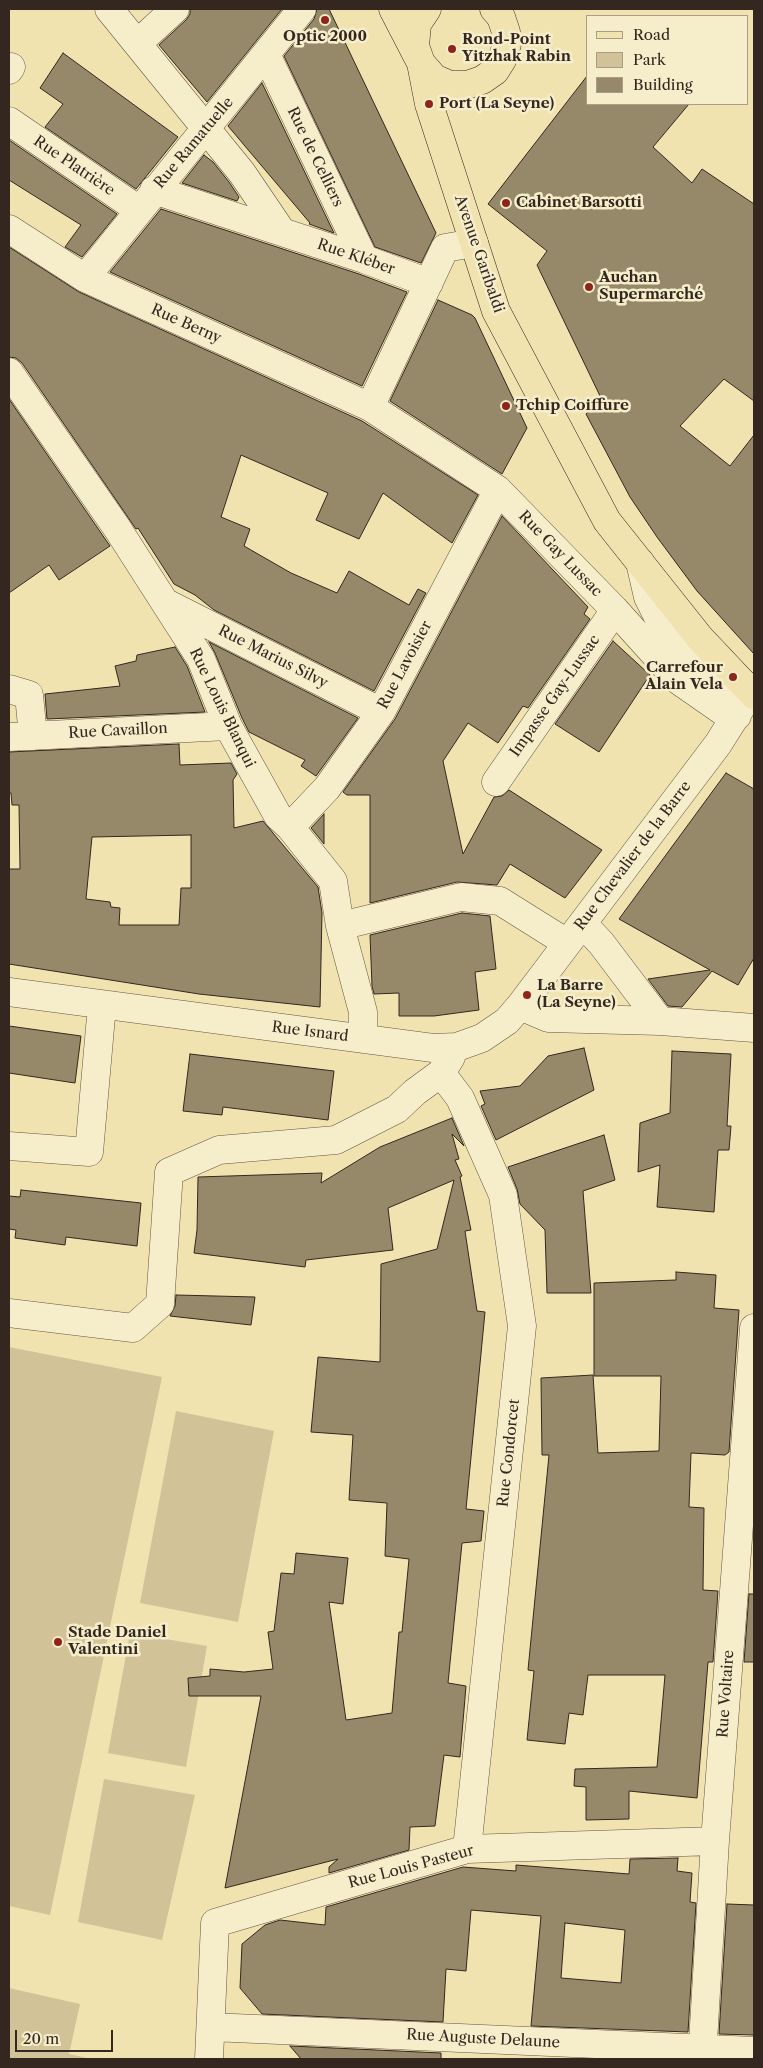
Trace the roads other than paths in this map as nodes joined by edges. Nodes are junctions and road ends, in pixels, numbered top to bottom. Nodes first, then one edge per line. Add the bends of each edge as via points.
1 (109, 9) edge
2 (175, 9) edge
3 (302, 9) edge
4 (393, 9) edge
5 (427, 9) edge
6 (506, 16) edge
7 (138, 43) junction
8 (266, 54) junction
9 (421, 64) junction
10 (9, 121) edge
11 (207, 128) junction
12 (147, 200) junction
13 (9, 230) edge
14 (282, 232) junction
15 (474, 242) junction
16 (364, 259) junction
17 (85, 278) junction
18 (429, 283) junction
19 (9, 372) edge
20 (370, 407) junction
21 (498, 490) junction
22 (640, 562) junction
23 (166, 603) junction
24 (615, 610) junction
25 (9, 689) edge
26 (753, 692) edge
27 (381, 712) junction
28 (737, 716) junction
29 (228, 726) junction
30 (21, 737) edge
31 (496, 782) dead end
32 (290, 827) junction
33 (340, 926) junction
34 (575, 933) junction
35 (9, 992) edge
36 (102, 1005) junction
37 (520, 1006) junction
38 (660, 1021) junction
39 (754, 1028) edge
40 (363, 1038) junction
41 (457, 1047) junction
42 (441, 1073) junction
43 (9, 1146) edge
44 (9, 1313) edge
45 (754, 1328) edge
46 (748, 1494) edge
47 (745, 1571) edge
48 (715, 1840) junction
49 (467, 1849) junction
50 (211, 2027) junction
51 (754, 2051) edge
52 (702, 2054) edge
53 (209, 2059) edge

1 - 7 street
2 - 7 street
3 - 8 street, Rue Ramatuelle
4 - 9 main road
5 - 9 main road via 417,24 415,46
6 - 9 main road via 507,44 502,60 495,71 482,80 467,85 450,85 434,78
7 - 11 street
8 - 11 street, Rue Ramatuelle
8 - 16 street, Rue de Celliers
9 - 15 main road, Avenue Garibaldi via 429,104
10 - 12 street, Rue Platrière
11 - 12 street, Rue Ramatuelle
11 - 14 street
12 - 14 street, Rue Kléber
12 - 17 street, Rue Ramatuelle
13 - 17 street, Rue Berny
14 - 16 street, Rue Kléber
15 - 18 street via 444,248
15 - 22 main road, Avenue Garibaldi via 496,310 607,520
16 - 18 street, Rue Kléber
17 - 20 street, Rue Berny
18 - 20 street
19 - 23 street, Rue Louis Blanqui
20 - 21 street, Rue Gay Lussac
21 - 24 street, Rue Gay Lussac
21 - 27 street, Rue Lavoisier
22 - 26 main road, Avenue Garibaldi via 700,638
22 - 28 street, Avenue Garibaldi via 648,597 658,615 720,689
23 - 27 street, Rue Marius Silvy
23 - 29 street, Rue Louis Blanqui via 200,659
24 - 28 street, Rue Gay Lussac via 678,680 724,712
24 - 31 street, Impasse Gay-Lussac
25 - 30 street via 30,695
26 - 28 street, Rue Chevalier de la Barre
27 - 32 street, Rue Lavoisier via 327,788
28 - 34 street, Rue Chevalier de la Barre
29 - 30 street, Rue Cavaillon
29 - 32 street, Rue Louis Blanqui via 278,816
32 - 33 street, Rue Louis Blanqui via 332,881
33 - 34 street, Rue Chevalier de la Barre via 461,897 500,901
33 - 40 street, Rue Louis Blanqui via 363,1012
34 - 37 street, Rue Isnard
34 - 38 street via 601,943
35 - 36 street, Rue Isnard
36 - 40 street, Rue Isnard
36 - 43 street via 88,1152
37 - 38 street via 548,1018
37 - 41 street, Rue Isnard via 507,1021 482,1038
38 - 39 street
40 - 41 street, Rue Isnard via 433,1048
41 - 42 street
42 - 44 street via 397,1109 336,1140 219,1150 169,1172 160,1304 133,1328
42 - 49 street, Rue Condorcet via 460,1098 503,1195 522,1326
45 - 46 street, Rue Voltaire
46 - 47 street, Rue Voltaire
47 - 48 street, Rue Voltaire
48 - 49 street, Rue Louis Pasteur
48 - 52 street, Rue Voltaire
49 - 50 street, Rue Louis Pasteur via 215,1923
50 - 52 street, Rue Auguste Delaune
50 - 53 street
51 - 52 street, Rue Auguste Delaune

